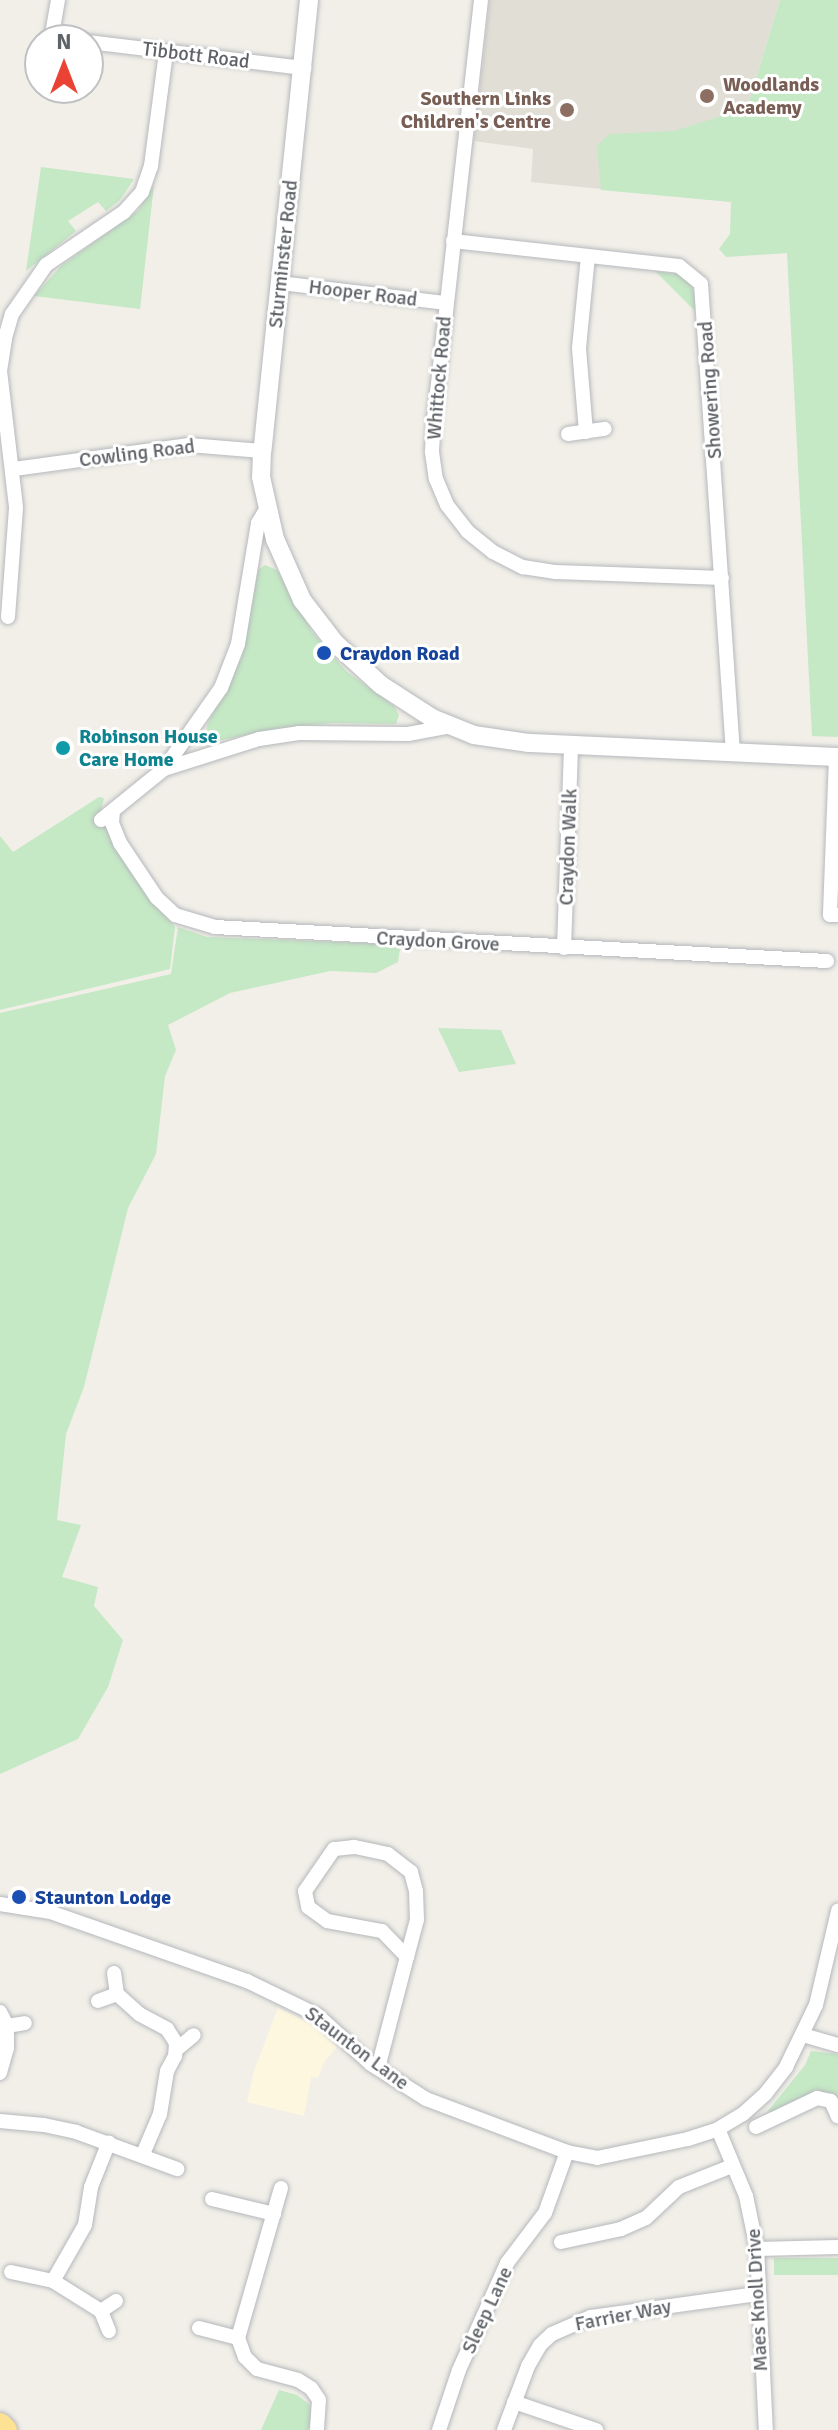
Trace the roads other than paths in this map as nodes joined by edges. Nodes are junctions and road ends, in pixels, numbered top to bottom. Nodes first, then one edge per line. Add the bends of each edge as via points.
1 (58, 0) edge
2 (309, 0) edge
3 (481, 0) edge
4 (54, 24) edge
5 (104, 44) edge
6 (166, 52) junction
7 (304, 68) junction
8 (453, 241) junction
9 (588, 256) junction
10 (280, 283) junction
11 (446, 303) junction
12 (605, 429) dead end
13 (586, 432) junction
14 (568, 434) dead end
15 (262, 451) junction
16 (14, 469) junction
17 (267, 508) junction
18 (722, 578) junction
19 (8, 617) dead end
20 (452, 726) junction
21 (571, 745) junction
22 (733, 754) junction
23 (837, 757) edge
24 (164, 769) junction
25 (838, 915) edge
26 (564, 948) junction
27 (827, 961) dead end
28 (0, 1904) edge
29 (838, 1911) edge
30 (407, 1957) junction
31 (114, 1973) dead end
32 (117, 1994) junction
33 (98, 2001) dead end
34 (0, 2012) edge
35 (25, 2023) dead end
36 (7, 2026) junction
37 (194, 2035) dead end
38 (803, 2035) junction
39 (838, 2045) edge
40 (176, 2050) junction
41 (378, 2068) junction
42 (0, 2073) edge
43 (838, 2117) edge
44 (0, 2121) edge
45 (756, 2127) dead end
46 (718, 2129) junction
47 (109, 2142) junction
48 (567, 2152) junction
49 (143, 2154) junction
50 (732, 2166) junction
51 (177, 2169) dead end
52 (281, 2188) dead end
53 (212, 2199) dead end
54 (274, 2214) junction
55 (561, 2242) dead end
56 (838, 2247) edge
57 (757, 2249) junction
58 (11, 2272) dead end
59 (53, 2281) junction
60 (757, 2294) junction
61 (116, 2301) dead end
62 (101, 2311) junction
63 (199, 2328) dead end
64 (109, 2331) dead end
65 (238, 2338) junction
66 (514, 2402) junction
67 (0, 2425) edge
68 (5, 2430) edge
69 (317, 2430) edge
70 (439, 2430) edge
71 (504, 2430) edge
72 (596, 2430) edge
73 (766, 2430) edge

1 - 4 street
2 - 7 street, Sturminster Road
3 - 8 street, Whittock Road
5 - 6 street, Tibbott Road
6 - 7 street, Tibbott Road
6 - 16 street via 151,166 142,192 124,212 46,265 12,314 0,371
7 - 10 street, Sturminster Road
8 - 9 street, Showering Road
8 - 11 street, Whittock Road
9 - 13 street via 579,348
9 - 18 street, Showering Road via 679,266 701,284
10 - 11 street, Hooper Road
10 - 15 street, Sturminster Road
11 - 18 street, Whittock Road via 432,452 447,505 467,531 523,567
12 - 13 street
13 - 14 street
15 - 16 street, Cowling Road via 189,445
15 - 17 street, Sturminster Road
16 - 19 street via 16,545
17 - 20 street via 286,570 325,633 381,685
17 - 24 street via 258,523 238,644 221,688
18 - 22 street, Showering Road
20 - 21 street via 500,739
20 - 24 street via 408,734 299,733 259,739
21 - 22 street
21 - 26 street, Craydon Walk
22 - 23 street
23 - 25 street via 830,915
24 - 26 street, Craydon Grove via 107,815 157,898 175,915 215,927
26 - 27 street, Craydon Grove
28 - 41 street, Staunton Lane via 50,1912 295,2001
29 - 38 street, Staunton Lane via 816,2005
30 - 30 street via 419,1913 411,1872 388,1854 334,1849 305,1891 308,1907 327,1921 382,1931
30 - 41 street
31 - 32 street
32 - 33 street
32 - 40 street via 167,2029
34 - 36 street
35 - 36 street
36 - 42 street
37 - 40 street
38 - 39 street
38 - 46 street, Staunton Lane via 766,2093
40 - 49 street via 160,2114
41 - 48 street, Staunton Lane via 426,2099
43 - 45 street via 831,2101 817,2098
44 - 47 street via 44,2125
46 - 48 street, Staunton Lane via 597,2158
46 - 50 street, Maes Knoll Drive
47 - 49 street
47 - 59 street via 91,2187 85,2225
48 - 70 street, Sleep Lane via 545,2213 507,2263 459,2370
49 - 51 street
50 - 55 street via 679,2187 646,2218
50 - 57 street, Maes Knoll Drive via 746,2196
52 - 54 street
53 - 54 street
54 - 65 street
56 - 57 street
57 - 60 street, Maes Knoll Drive
58 - 59 street
59 - 62 street
60 - 66 street, Farrier Way via 574,2322 540,2345
60 - 73 street, Maes Knoll Drive
61 - 62 street
62 - 64 street
63 - 65 street
65 - 69 street via 257,2369 311,2388 319,2400
66 - 71 street, Farrier Way
66 - 72 street
67 - 68 highway

